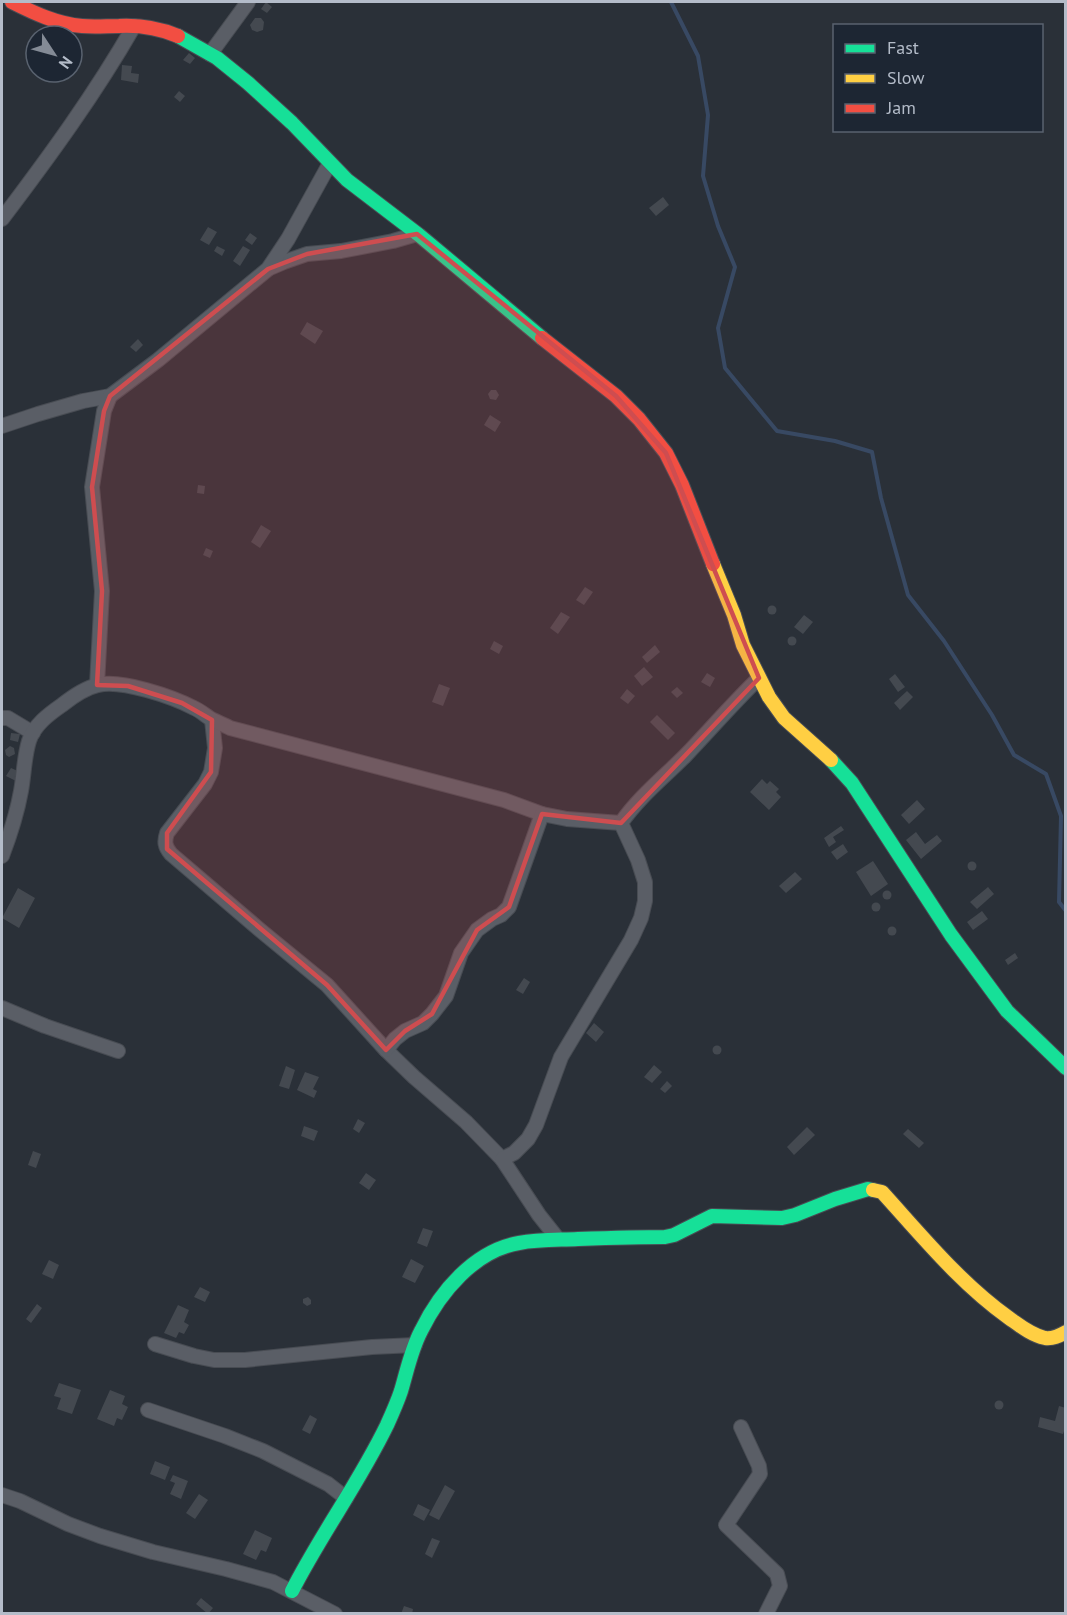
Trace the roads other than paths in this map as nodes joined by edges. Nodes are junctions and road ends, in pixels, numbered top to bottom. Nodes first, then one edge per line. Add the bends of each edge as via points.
1 (12, 2) edge
2 (248, 2) edge
3 (134, 26) junction
4 (210, 54) junction
5 (330, 163) junction
6 (2, 219) edge
7 (417, 234) junction
8 (268, 269) junction
9 (110, 396) junction
10 (2, 426) edge
11 (759, 678) junction
12 (97, 685) junction
13 (2, 718) edge
14 (212, 720) junction
15 (33, 733) junction
16 (542, 814) junction
17 (621, 823) junction
18 (2, 856) edge
19 (2, 1008) edge
20 (386, 1050) junction
21 (118, 1051) dead end
22 (1065, 1068) edge
23 (502, 1159) junction
24 (558, 1239) junction
25 (1065, 1332) edge
26 (155, 1344) dead end
27 (415, 1345) junction
28 (148, 1410) dead end
29 (741, 1427) dead end
30 (2, 1495) edge
31 (346, 1498) junction
32 (292, 1591) junction
33 (335, 1614) edge
34 (766, 1614) edge

1 - 3 street via 37,15 79,26
2 - 4 street
3 - 4 street via 181,37
3 - 6 street via 96,88
4 - 5 street via 270,103
5 - 7 street
5 - 8 street
7 - 8 street via 341,251 307,254
7 - 11 street via 616,396 666,453
8 - 9 street
9 - 10 street
9 - 12 street via 92,487 102,591
11 - 17 street via 647,791
11 - 22 street via 784,718 852,783 951,935 1006,1011
12 - 14 street via 142,690 195,708
12 - 15 street via 54,710
13 - 15 street
14 - 16 street via 504,800
14 - 20 street via 215,748 211,772 167,833 167,849 327,985
15 - 18 street via 17,809
16 - 17 street
16 - 20 street via 509,907 477,930 461,953 446,996 432,1014 395,1038
17 - 23 street via 645,882 641,918 632,940 561,1057 528,1139
19 - 21 street
20 - 23 street
23 - 24 street
24 - 25 street via 665,1237 712,1216 782,1218 835,1198 876,1190 959,1277 1004,1314 1042,1337 1053,1338
24 - 27 street via 498,1248 480,1260 439,1300
26 - 27 street via 214,1360
27 - 31 street via 389,1419
28 - 31 street via 263,1451 328,1484
29 - 34 street via 759,1474 726,1525 777,1574 780,1586
30 - 32 street via 100,1536 243,1573
31 - 32 street
32 - 33 street

